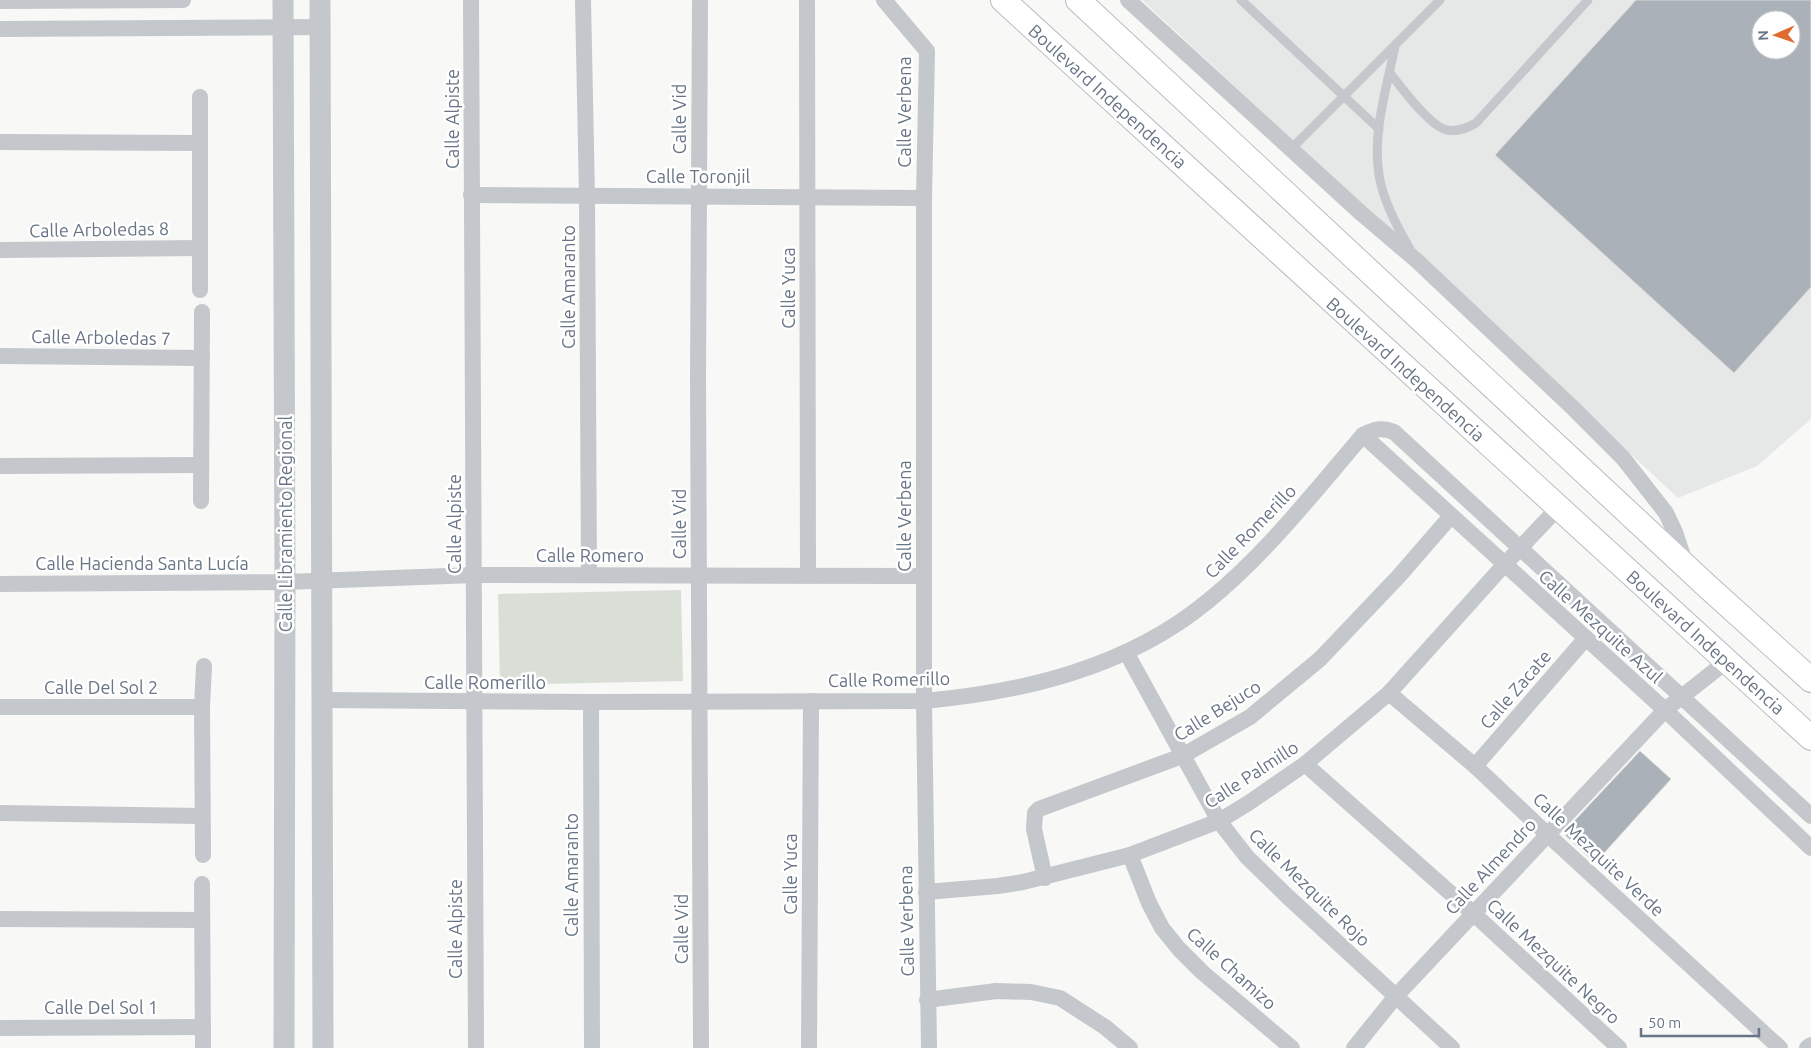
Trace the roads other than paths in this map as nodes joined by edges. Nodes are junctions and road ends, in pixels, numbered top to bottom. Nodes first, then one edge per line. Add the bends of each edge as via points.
1 (183, 0) edge
2 (283, 0) edge
3 (320, 0) edge
4 (471, 0) edge
5 (583, 0) edge
6 (700, 0) edge
7 (807, 0) edge
8 (884, 0) edge
9 (1003, 0) edge
10 (1078, 0) edge
11 (1128, 0) edge
12 (1241, 0) edge
13 (1440, 0) edge
14 (0, 1) edge
15 (1586, 1) edge
16 (320, 27) junction
17 (284, 28) junction
18 (0, 29) edge
19 (1395, 46) junction
20 (1390, 73) junction
21 (200, 97) dead end
22 (1345, 97) junction
23 (1379, 130) junction
24 (0, 142) edge
25 (199, 142) junction
26 (1291, 149) junction
27 (471, 195) junction
28 (587, 196) junction
29 (698, 196) junction
30 (808, 197) junction
31 (924, 198) junction
32 (199, 248) junction
33 (0, 250) edge
34 (1416, 260) junction
35 (200, 290) dead end
36 (202, 312) dead end
37 (0, 356) edge
38 (202, 358) junction
39 (1363, 435) junction
40 (201, 465) junction
41 (0, 466) edge
42 (201, 501) dead end
43 (1558, 508) junction
44 (1451, 516) junction
45 (1520, 548) junction
46 (1504, 565) junction
47 (1687, 567) junction
48 (589, 574) junction
49 (475, 575) junction
50 (699, 575) junction
51 (808, 576) junction
52 (924, 576) junction
53 (322, 580) junction
54 (285, 582) junction
55 (0, 584) edge
56 (1586, 638) junction
57 (1126, 652) junction
58 (1728, 661) junction
59 (204, 666) dead end
60 (1811, 680) edge
61 (1389, 693) junction
62 (1682, 696) junction
63 (322, 700) junction
64 (811, 701) junction
65 (924, 701) junction
66 (474, 702) junction
67 (591, 702) junction
68 (699, 702) junction
69 (0, 707) edge
70 (202, 707) junction
71 (1665, 710) junction
72 (1811, 738) edge
73 (1182, 756) junction
74 (1305, 764) junction
75 (1475, 766) junction
76 (0, 813) edge
77 (202, 816) junction
78 (1811, 816) edge
79 (1219, 821) junction
80 (1547, 834) junction
81 (1811, 848) edge
82 (1130, 854) junction
83 (202, 855) dead end
84 (1045, 878) junction
85 (202, 884) dead end
86 (926, 892) junction
87 (1474, 914) junction
88 (0, 919) edge
89 (202, 920) junction
90 (1396, 996) junction
91 (927, 1000) junction
92 (203, 1027) junction
93 (0, 1028) edge
94 (1811, 1044) edge
95 (203, 1048) edge
96 (284, 1048) edge
97 (323, 1048) edge
98 (476, 1048) edge
99 (592, 1048) edge
100 (702, 1048) edge
101 (809, 1048) edge
102 (929, 1048) edge
103 (1130, 1048) edge
104 (1292, 1048) edge
105 (1354, 1048) edge
106 (1452, 1048) edge
107 (1619, 1048) edge
108 (1780, 1048) edge
109 (1807, 1048) edge

1 - 14 street
2 - 17 street, Calle Libramiento Regional
3 - 16 street, Calle Libramiento Regional
4 - 27 street, Calle Alpiste
5 - 28 street, Calle Amaranto
6 - 29 street, Calle Vid
7 - 30 street, Calle Yuca
8 - 31 street, Calle Verbena via 927,51
9 - 43 main road, Boulevard Independencia
10 - 47 main road
11 - 26 street
12 - 22 lane
13 - 19 lane
15 - 20 lane via 1476,123 1464,129 1444,130 1433,123
16 - 17 street
16 - 53 street, Calle Libramiento Regional
17 - 18 street
17 - 54 street, Calle Libramiento Regional
19 - 20 lane
19 - 22 lane
20 - 23 lane
21 - 25 street
22 - 23 lane
22 - 26 lane
23 - 34 lane via 1377,157 1384,194
24 - 25 street
25 - 32 street
26 - 34 street
27 - 28 street, Calle Toronjil
27 - 49 street, Calle Alpiste
28 - 29 street, Calle Toronjil
28 - 48 street, Calle Amaranto
29 - 30 street, Calle Toronjil
29 - 50 street, Calle Vid
30 - 31 street, Calle Toronjil
30 - 51 street, Calle Yuca
31 - 52 street, Calle Verbena
32 - 33 street, Calle Arboledas 8
32 - 35 street
34 - 47 street via 1623,458 1666,513
36 - 38 street
37 - 38 street, Calle Arboledas 7
38 - 40 street
39 - 44 street, Calle Mezquite Azul
39 - 45 street via 1378,429 1394,432
39 - 57 street, Calle Romerillo via 1249,565 1173,627
40 - 41 street
40 - 42 street
43 - 45 street, Calle Palmillo
43 - 58 main road, Boulevard Independencia
44 - 46 street, Calle Mezquite Azul
44 - 73 street, Calle Bejuco via 1320,659 1250,717
45 - 46 street, Calle Palmillo
45 - 62 street
46 - 56 street, Calle Mezquite Azul
46 - 61 street, Calle Palmillo
47 - 60 main road
48 - 49 street, Calle Romero
48 - 50 street, Calle Romero
49 - 53 street, Calle Romero
49 - 66 street, Calle Alpiste
50 - 51 street, Calle Romero
50 - 68 street, Calle Vid
51 - 52 street, Calle Romero
52 - 65 street, Calle Verbena
53 - 54 street, Calle Romero
53 - 63 street, Calle Libramiento Regional
54 - 55 street, Calle Hacienda Santa Lucía
54 - 96 street, Calle Libramiento Regional
56 - 71 street, Calle Mezquite Azul
56 - 75 street, Calle Zacate
57 - 65 street, Calle Romerillo via 1062,677 971,697
57 - 73 street, Calle Mezquite Rojo
58 - 62 street, Calle Almendro
58 - 72 main road, Boulevard Independencia
59 - 70 street
61 - 74 street, Calle Palmillo
61 - 75 street, Calle Mezquite Verde
62 - 71 street, Calle Almendro
62 - 78 street
63 - 66 street, Calle Romerillo
63 - 97 street, Calle Libramiento Regional
64 - 65 street, Calle Romerillo
64 - 68 street, Calle Romerillo
64 - 101 street, Calle Yuca
65 - 86 street, Calle Verbena
66 - 67 street, Calle Romerillo
66 - 98 street, Calle Alpiste
67 - 68 street, Calle Romerillo
67 - 99 street, Calle Amaranto
68 - 100 street, Calle Vid
69 - 70 street, Calle Del Sol 2
70 - 77 street
71 - 80 street, Calle Almendro
71 - 81 street, Calle Mezquite Azul
73 - 79 street, Calle Mezquite Rojo
73 - 84 street, Calle Bejuco via 1039,809 1035,813 1034,829
74 - 79 street, Calle Palmillo
74 - 87 street, Calle Mezquite Negro
75 - 80 street, Calle Mezquite Verde
76 - 77 street
77 - 83 street
79 - 82 street, Calle Palmillo
79 - 90 street, Calle Mezquite Rojo via 1260,870
80 - 87 street, Calle Almendro
80 - 108 street, Calle Mezquite Verde
82 - 84 street, Calle Palmillo
82 - 104 street, Calle Chamizo via 1162,928 1179,949
84 - 86 street, Calle Palmillo
85 - 89 street
86 - 91 street, Calle Verbena
87 - 90 street, Calle Almendro
87 - 107 street, Calle Mezquite Negro
88 - 89 street
89 - 92 street
90 - 105 street, Calle Almendro
90 - 106 street, Calle Mezquite Rojo
91 - 102 street, Calle Verbena
91 - 103 street via 996,991 1031,992 1060,998 1105,1027
92 - 93 street, Calle Del Sol 1
92 - 95 street
94 - 109 street

